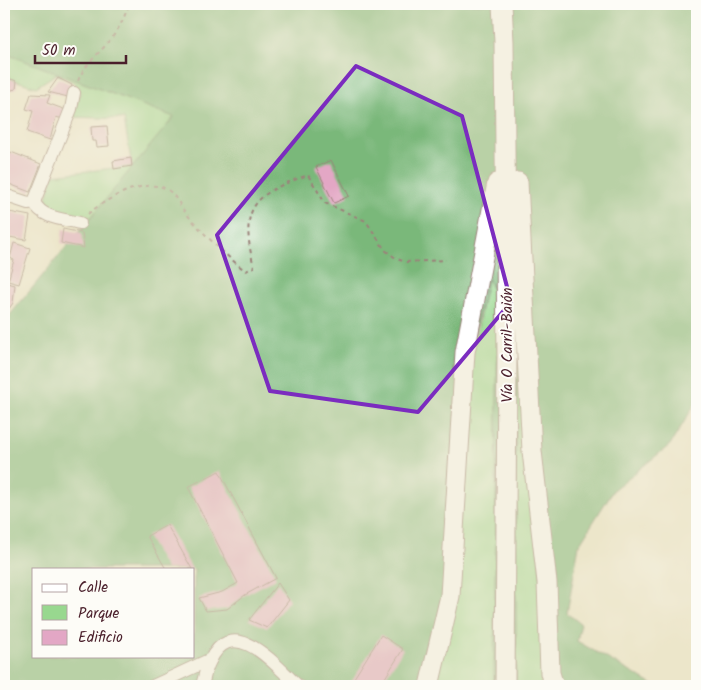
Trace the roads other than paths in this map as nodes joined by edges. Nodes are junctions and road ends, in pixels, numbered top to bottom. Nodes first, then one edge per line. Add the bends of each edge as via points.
1 (502, 4) edge
2 (504, 42) junction
3 (74, 93) road end
4 (4, 195) edge
5 (34, 202) junction
6 (80, 223) road end
7 (210, 659) junction
8 (153, 686) edge
9 (202, 686) edge
10 (298, 686) edge
11 (429, 686) edge
12 (505, 686) edge
13 (554, 686) edge

1 - 2 highway, Vía O Carril-Baión
2 - 11 highway via 497,188 465,352 450,596
2 - 12 highway, Vía O Carril-Baión via 507,356
2 - 13 highway via 516,156 532,451 547,582 550,674
3 - 5 street via 71,109
4 - 5 street via 28,204
5 - 6 street via 45,215
7 - 8 street
7 - 9 street
7 - 10 street via 220,647 244,641 254,646

